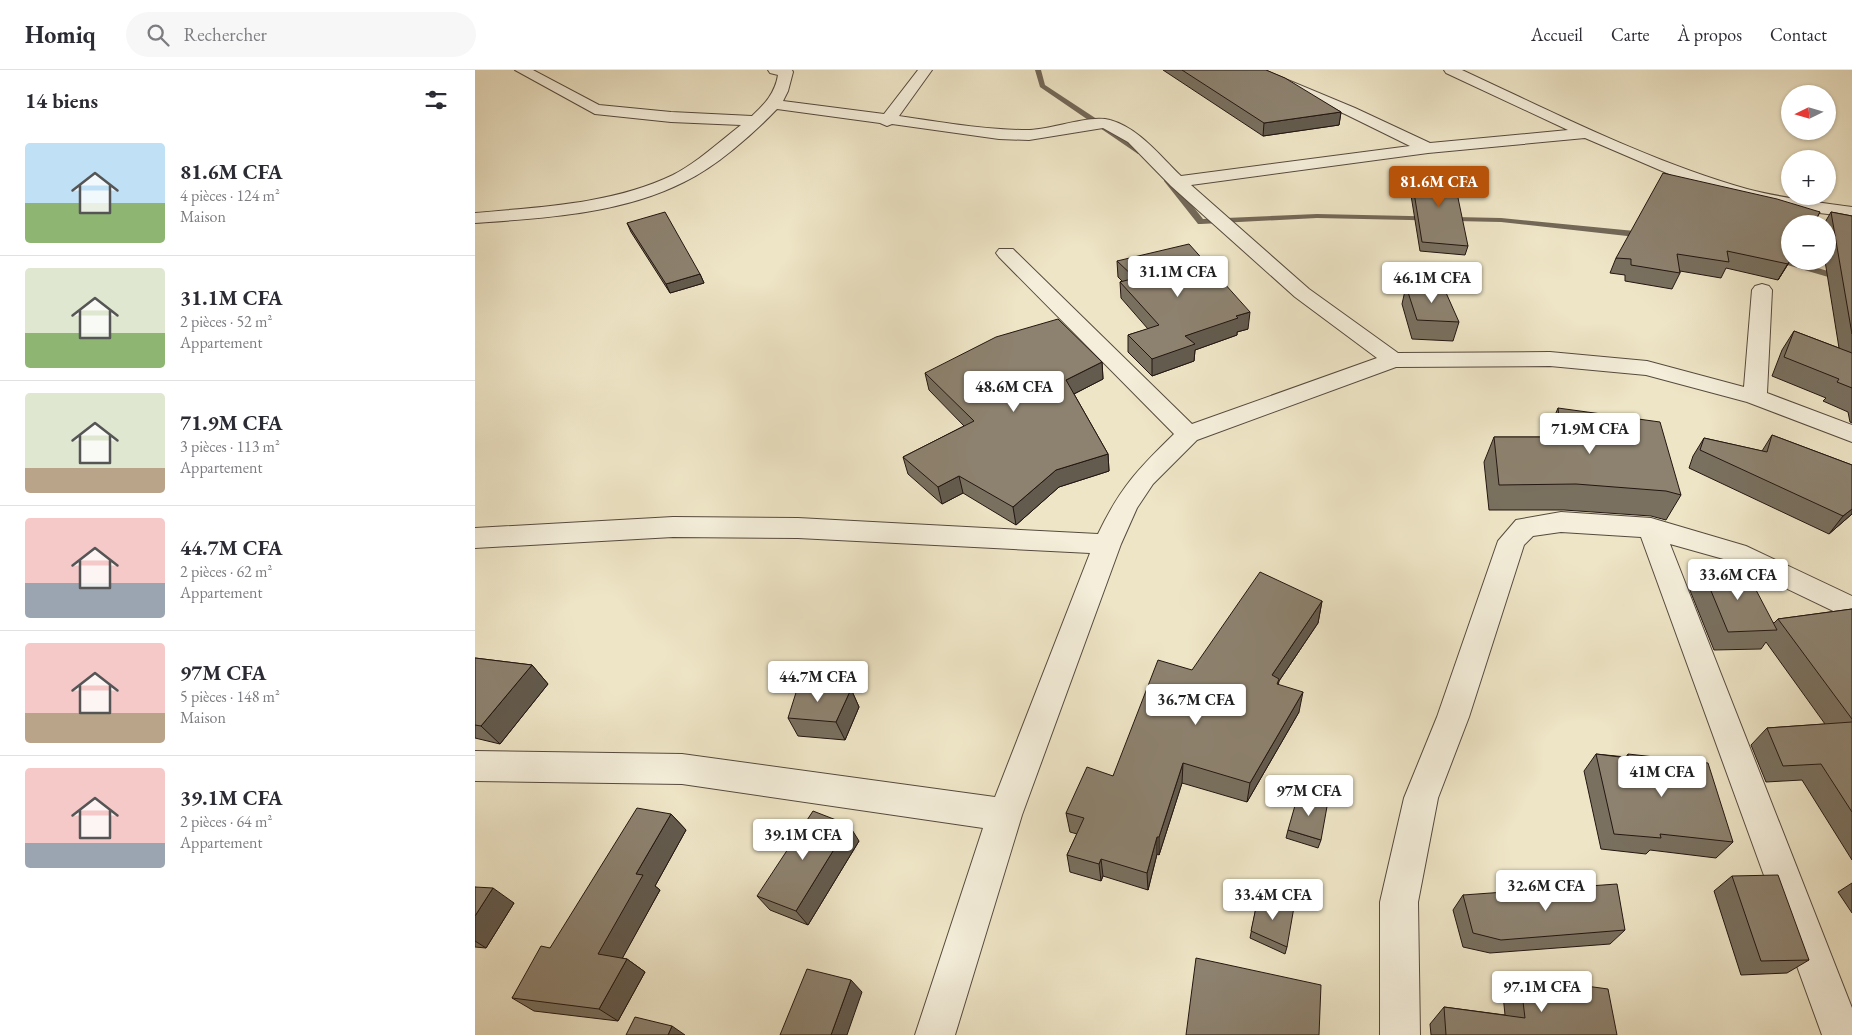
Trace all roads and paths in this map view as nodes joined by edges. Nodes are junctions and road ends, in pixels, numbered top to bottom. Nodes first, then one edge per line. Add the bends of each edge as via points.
1 (522, 70) edge
2 (925, 70) edge
3 (1252, 70) edge
4 (1451, 70) edge
5 (783, 71) edge
6 (775, 104) junction
7 (756, 121) junction
8 (887, 121) junction
9 (1587, 133) junction
10 (1428, 148) junction
11 (1177, 182) junction
12 (1852, 212) edge
13 (475, 218) edge
14 (1006, 253) dead end
15 (1762, 290) dead end
16 (1393, 360) junction
17 (1755, 397) junction
18 (1188, 434) junction
19 (1852, 434) edge
20 (1651, 528) junction
21 (475, 538) edge
22 (1107, 544) junction
23 (1852, 609) edge
24 (475, 766) edge
25 (1005, 815) junction
26 (935, 1035) edge
27 (1400, 1035) edge
28 (1842, 1035) edge

1 - 7 street via 595,109
2 - 8 street
3 - 10 street
4 - 9 street
5 - 6 street via 785,83
6 - 7 street
6 - 8 street
7 - 13 street via 704,163 670,183 623,197 558,209
8 - 11 street via 1029,135 1107,124 1134,139
9 - 10 street
9 - 12 street via 1689,176 1743,193 1795,205
10 - 11 street
11 - 16 street via 1302,293
14 - 18 street
15 - 17 street
16 - 17 street via 1550,359 1647,368
16 - 18 street
17 - 19 street
18 - 22 street via 1143,478 1125,505
20 - 23 street via 1736,553
20 - 27 street via 1561,522 1525,526 1512,540 1453,717 1421,798 1399,902
20 - 28 street
21 - 22 street via 673,527 798,528
22 - 25 street
24 - 25 street via 682,769
25 - 26 street

